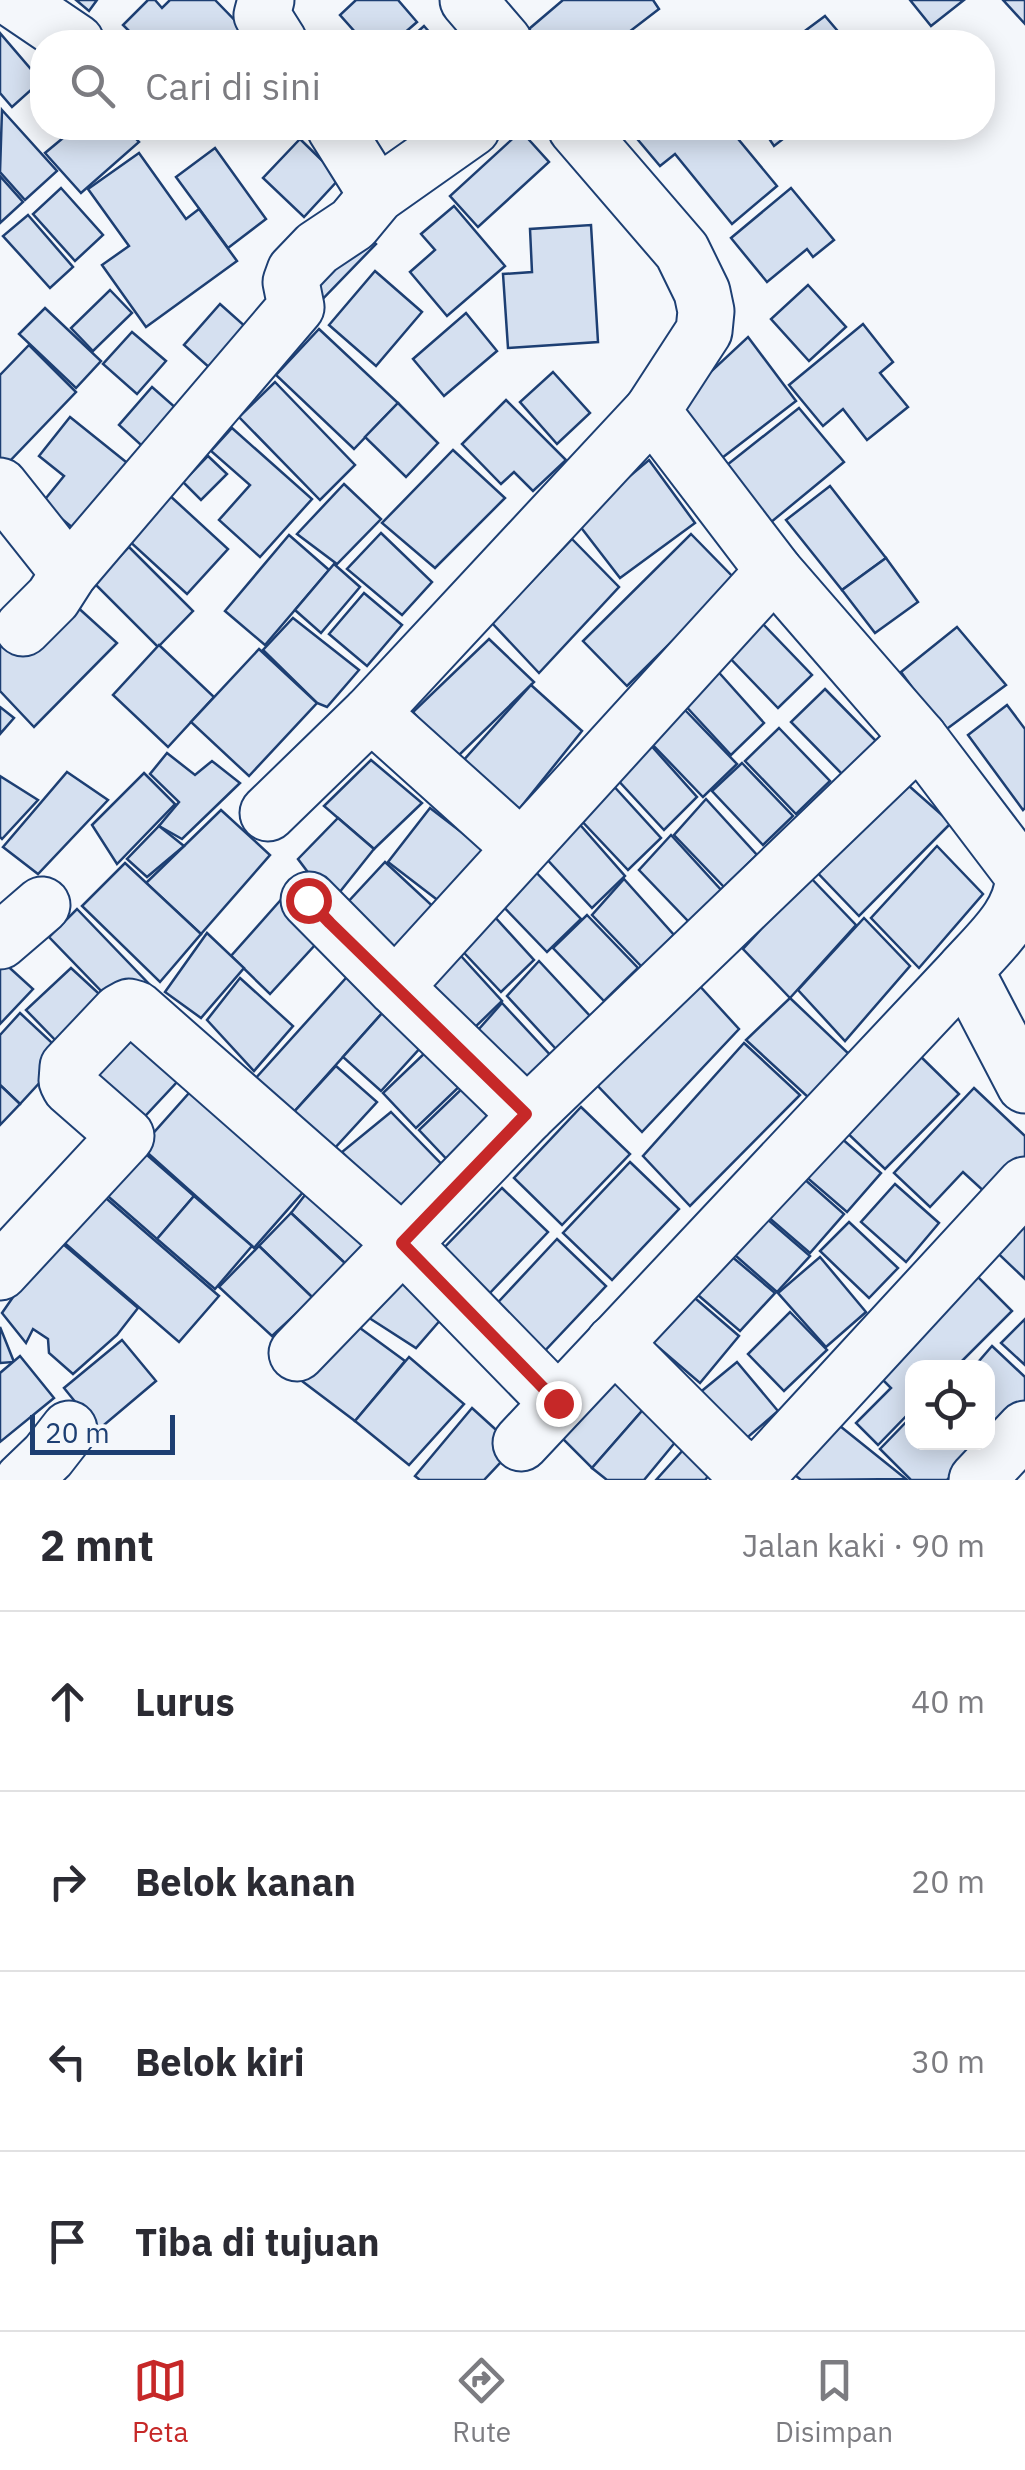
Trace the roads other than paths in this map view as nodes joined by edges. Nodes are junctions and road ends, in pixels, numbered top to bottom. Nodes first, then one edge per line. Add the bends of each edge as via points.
1 (14, 0) edge
2 (266, 0) edge
3 (468, 0) edge
4 (58, 30) edge
5 (271, 30) edge
6 (494, 30) edge
7 (342, 140) edge
8 (455, 140) edge
9 (586, 140) edge
10 (376, 195) junction
11 (652, 411) junction
12 (0, 486) edge
13 (774, 571) junction
14 (70, 572) junction
15 (23, 628) dead end
16 (371, 713) junction
17 (919, 738) junction
18 (268, 812) dead end
19 (520, 847) junction
20 (308, 900) dead end
21 (42, 906) dead end
22 (0, 941) edge
23 (965, 970) junction
24 (394, 987) junction
25 (1025, 1085) edge
26 (526, 1114) junction
27 (1025, 1185) edge
28 (402, 1243) junction
29 (0, 1272) edge
30 (614, 1343) junction
31 (296, 1353) dead end
32 (558, 1403) junction
33 (69, 1429) dead end
34 (1025, 1429) edge
35 (520, 1444) dead end
36 (757, 1479) edge
37 (23, 1480) edge
38 (976, 1480) edge

1 - 4 street
2 - 5 street via 262,16
3 - 6 street
7 - 10 street
8 - 10 street
9 - 11 street via 682,250 702,292 704,331
10 - 14 street via 354,224 295,271 296,308
11 - 13 street
11 - 16 street
12 - 14 street
13 - 17 street
13 - 19 street
14 - 15 street
16 - 18 street
16 - 19 street
17 - 23 street via 1023,876 1012,916
17 - 26 street
19 - 24 street
20 - 24 street
21 - 22 street
23 - 25 street
23 - 30 street
24 - 26 street
26 - 28 street
27 - 36 street
28 - 29 street via 129,1007 66,1074 70,1087 126,1136
28 - 31 street
28 - 32 street
30 - 32 street
30 - 36 street
32 - 35 street
33 - 37 street
34 - 38 street

